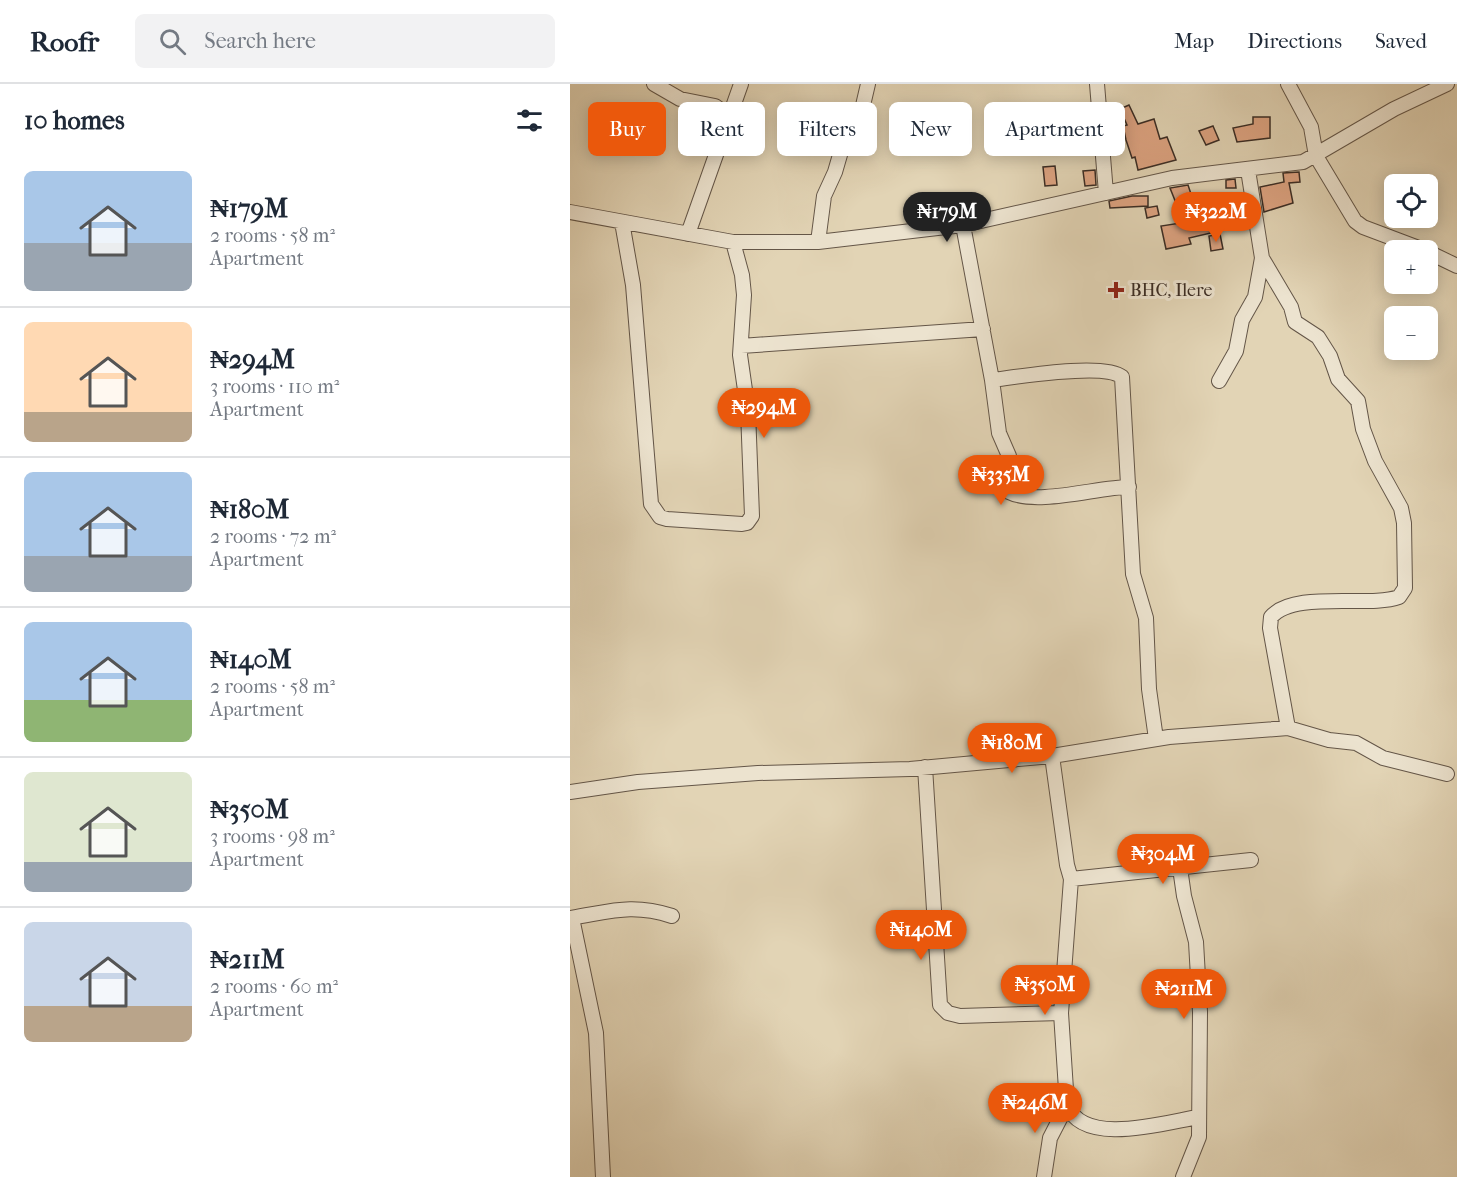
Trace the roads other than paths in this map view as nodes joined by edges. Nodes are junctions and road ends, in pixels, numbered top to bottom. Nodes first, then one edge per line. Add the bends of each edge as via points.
1 (654, 84) edge
2 (741, 84) edge
3 (868, 84) edge
4 (1097, 84) edge
5 (1288, 84) edge
6 (1447, 84) edge
7 (697, 102) edge
8 (734, 102) edge
9 (715, 156) edge
10 (1316, 156) junction
11 (1248, 170) junction
12 (1106, 193) junction
13 (570, 212) edge
14 (622, 222) junction
15 (963, 225) junction
16 (688, 234) junction
17 (1398, 240) edge
18 (733, 242) junction
19 (818, 242) junction
20 (1438, 257) edge
21 (1262, 258) junction
22 (1457, 266) edge
23 (983, 329) junction
24 (741, 346) junction
25 (992, 380) junction
26 (1219, 381) dead end
27 (1129, 487) junction
28 (1288, 728) junction
29 (1156, 739) junction
30 (1052, 756) junction
31 (925, 767) junction
32 (1447, 774) dead end
33 (570, 792) edge
34 (1251, 860) dead end
35 (1180, 868) junction
36 (1071, 879) junction
37 (672, 916) dead end
38 (571, 918) edge
39 (1061, 1013) junction
40 (1067, 1105) junction
41 (1198, 1118) junction
42 (603, 1177) edge
43 (1044, 1177) edge
44 (1183, 1177) edge

1 - 7 street via 680,99
2 - 8 street
3 - 19 street via 861,114 844,141 824,196
4 - 12 street
5 - 10 street via 1314,135
6 - 10 street via 1394,109
9 - 16 street
10 - 11 street via 1303,162
10 - 17 street via 1355,221
11 - 12 street via 1172,178
11 - 21 street
12 - 15 street
13 - 14 street
14 - 16 street
14 - 24 street via 633,285 651,504 660,517 742,524 750,520 752,482
15 - 19 street
15 - 23 street
16 - 18 street
18 - 19 street
18 - 24 street via 744,295
20 - 22 street
21 - 26 street via 1255,297 1242,320 1236,351
21 - 28 street via 1291,307 1295,322 1318,337 1338,379 1358,401 1372,454 1401,508 1404,522 1405,588 1399,597 1296,606 1281,609 1271,617
23 - 24 street
23 - 25 street
25 - 27 street via 999,433 1009,456 1009,492 1076,495
25 - 27 street via 1073,370 1119,374 1124,382
27 - 29 street via 1132,574 1146,618
28 - 29 street
28 - 32 street via 1356,743 1383,758
29 - 30 street
30 - 31 street
30 - 36 street
31 - 33 street via 758,773 638,782
31 - 39 street via 940,1005 948,1013 960,1016
34 - 35 street
35 - 36 street
35 - 41 street via 1196,952 1200,1012
36 - 39 street
37 - 38 street via 634,908
38 - 42 street via 596,1033
39 - 40 street
40 - 41 street via 1078,1122 1102,1130
40 - 43 street via 1050,1138
41 - 44 street via 1197,1146

